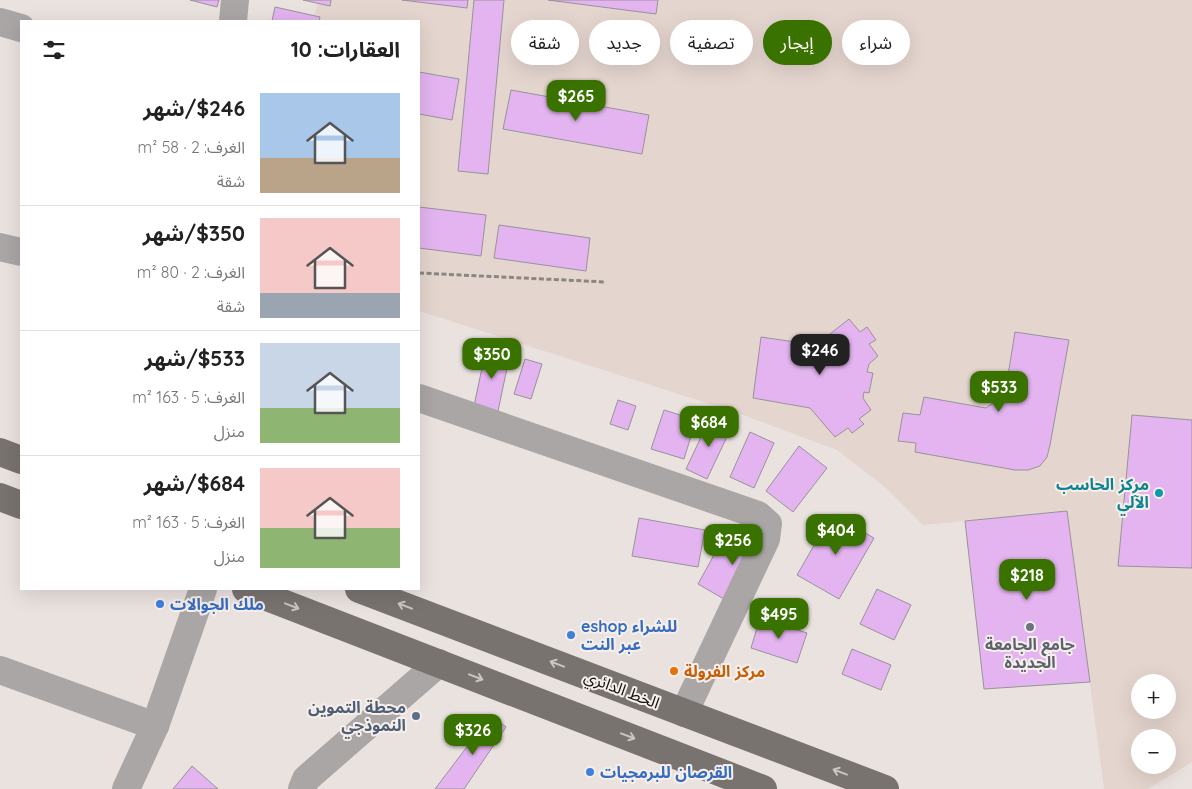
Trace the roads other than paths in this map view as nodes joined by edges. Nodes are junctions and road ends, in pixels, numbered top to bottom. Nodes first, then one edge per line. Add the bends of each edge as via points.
1 (235, 0) edge
2 (233, 20) edge
3 (0, 22) edge
4 (20, 28) edge
5 (0, 247) edge
6 (20, 252) edge
7 (420, 398) edge
8 (0, 452) edge
9 (20, 460) edge
10 (0, 497) edge
11 (20, 505) edge
12 (203, 590) edge
13 (249, 590) edge
14 (361, 590) edge
15 (439, 662) junction
16 (0, 670) edge
17 (684, 713) junction
18 (155, 726) junction
19 (126, 789) edge
20 (302, 789) edge
21 (763, 789) edge
22 (885, 789) edge

1 - 2 street
3 - 4 street
5 - 6 street
7 - 17 street via 758,515 768,524 766,539
8 - 9 main road
10 - 11 main road
12 - 18 street
13 -> 15 main road
17 -> 14 main road, الخط الدائري
15 - 20 street via 306,779
15 -> 21 main road
16 - 18 street
22 -> 17 main road, الخط الدائري
18 - 19 street

